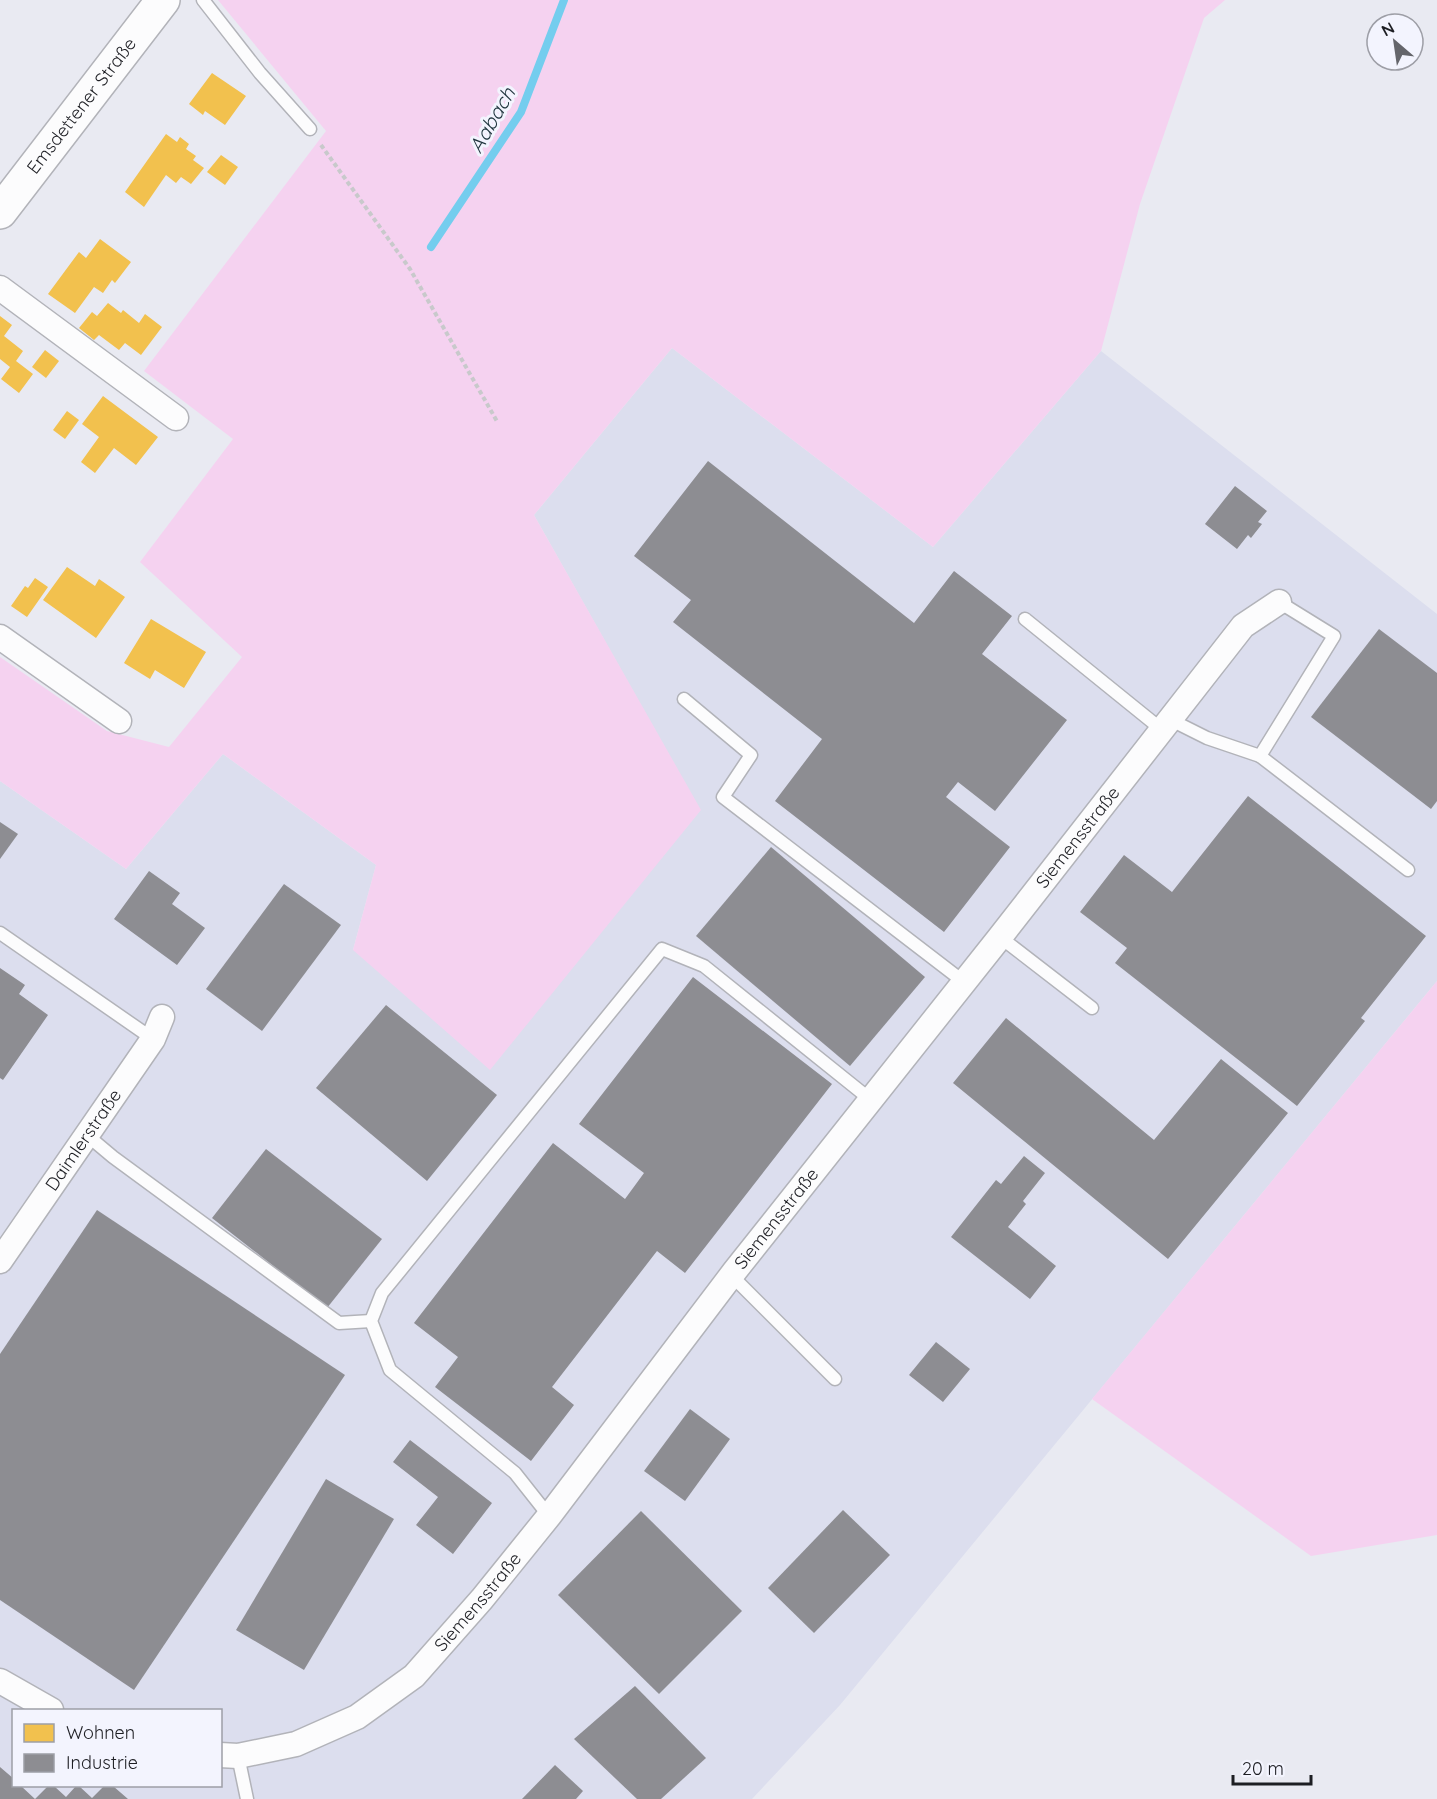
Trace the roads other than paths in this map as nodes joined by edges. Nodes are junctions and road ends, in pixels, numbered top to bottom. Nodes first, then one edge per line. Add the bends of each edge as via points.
1 (163, 0) edge
2 (203, 0) edge
3 (310, 129) road end
4 (0, 212) edge
5 (0, 288) edge
6 (176, 418) dead end
7 (1280, 602) joint
8 (1025, 619) dead end
9 (0, 637) edge
10 (684, 699) dead end
11 (119, 722) dead end
12 (1165, 724) junction
13 (1260, 756) junction
14 (1408, 870) dead end
15 (0, 933) edge
16 (1000, 937) junction
17 (964, 982) junction
18 (1092, 1008) dead end
19 (162, 1017) dead end
20 (153, 1039) junction
21 (871, 1100) junction
22 (88, 1136) junction
23 (0, 1261) edge
24 (732, 1276) junction
25 (371, 1321) junction
26 (835, 1379) dead end
27 (549, 1516) junction
28 (0, 1681) edge
29 (49, 1709) edge
30 (229, 1755) edge
31 (247, 1799) edge

1 - 4 main road, Emsdettener Straße
2 - 3 lane
5 - 6 street
7 - 12 street, Siemensstraße via 1243,626
7 - 13 lane via 1334,636
8 - 12 lane
9 - 11 street
10 - 17 lane via 751,755 723,797
12 - 13 lane
12 - 16 street, Siemensstraße
13 - 14 lane
15 - 20 lane
16 - 17 street, Siemensstraße
16 - 18 lane
17 - 21 street, Siemensstraße
19 - 20 street, Daimlerstraße
20 - 22 street, Daimlerstraße
21 - 24 street, Siemensstraße
21 - 25 lane via 704,966 662,949 382,1293
22 - 23 street, Daimlerstraße
22 - 25 lane via 339,1323
24 - 26 lane
24 - 27 street, Siemensstraße
25 - 27 lane via 390,1370 515,1473
27 - 30 street, Siemensstraße via 414,1676 357,1717 296,1744
28 - 29 street
30 - 31 lane

